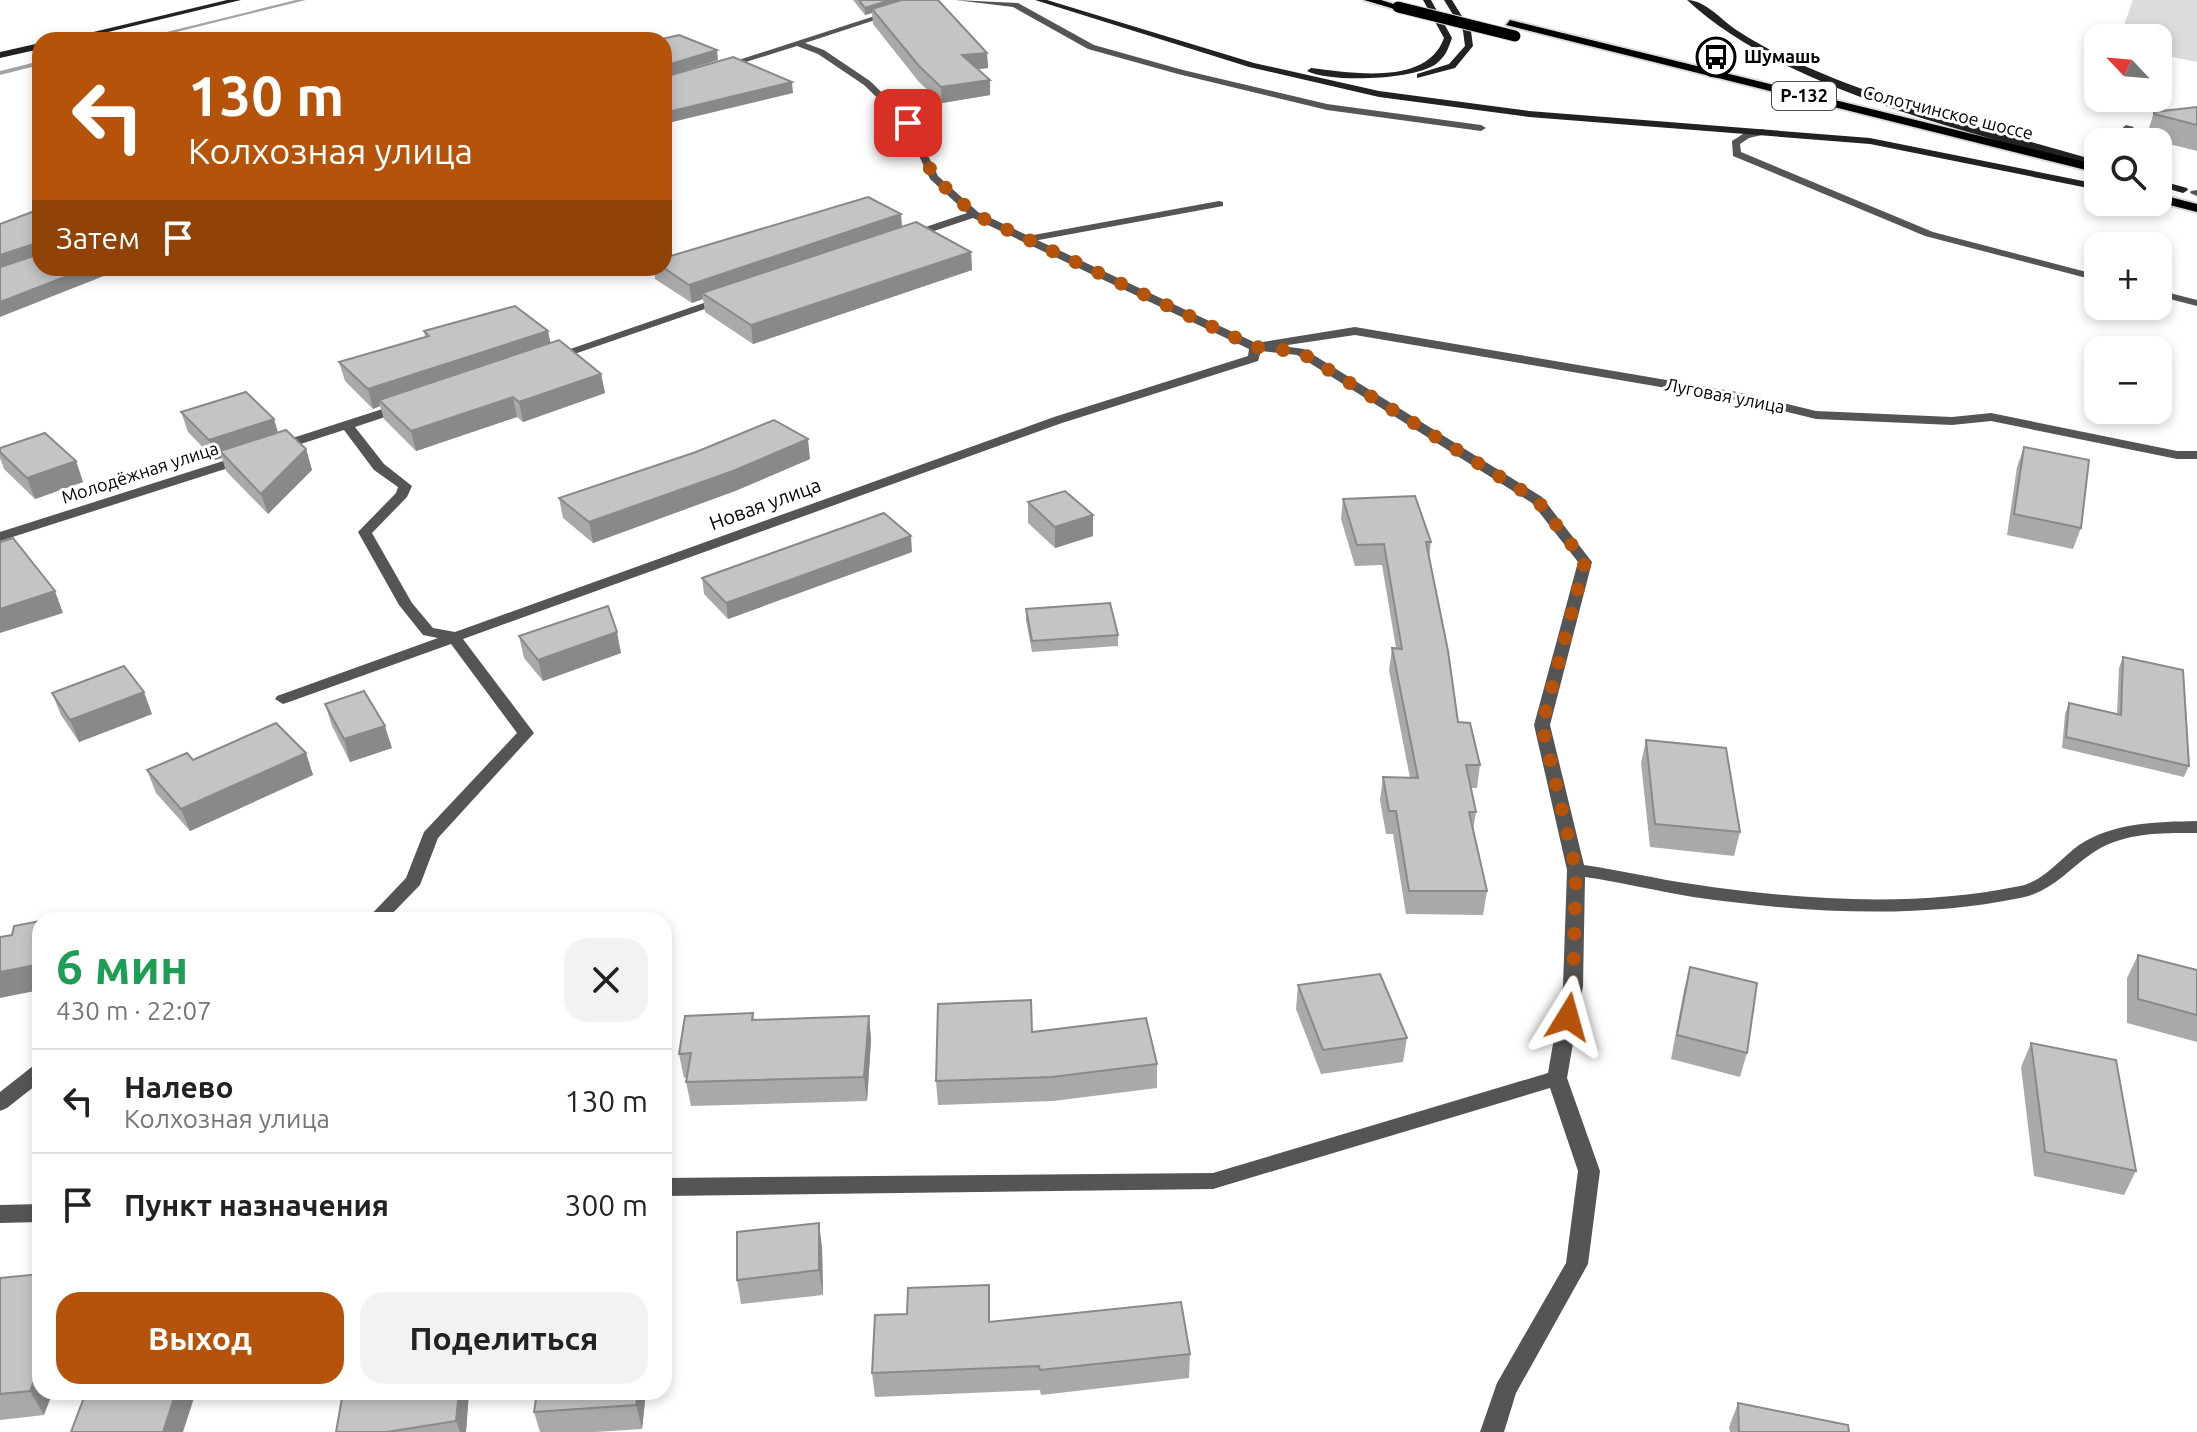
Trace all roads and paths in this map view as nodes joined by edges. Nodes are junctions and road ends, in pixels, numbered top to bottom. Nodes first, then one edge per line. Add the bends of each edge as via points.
1 (237, 0) edge
2 (932, 0) edge
3 (959, 0) edge
4 (1039, 0) edge
5 (1055, 0) edge
6 (1369, 0) edge
7 (1416, 0) edge
8 (1427, 0) edge
9 (1448, 0) edge
10 (1691, 0) edge
11 (99, 32) edge
12 (797, 43) junction
13 (32, 48) edge
14 (0, 55) edge
15 (1252, 65) junction
16 (713, 69) edge
17 (1481, 128) dead end
18 (1763, 132) junction
19 (2084, 159) edge
20 (2084, 164) edge
21 (2084, 181) edge
22 (2084, 182) edge
23 (2172, 187) edge
24 (2193, 193) edge
25 (2172, 203) edge
26 (1219, 204) dead end
27 (2197, 209) edge
28 (974, 214) junction
29 (1028, 239) junction
30 (899, 240) edge
31 (2084, 274) edge
32 (735, 296) edge
33 (2172, 297) edge
34 (2197, 303) edge
35 (1255, 347) junction
36 (540, 362) edge
37 (421, 401) edge
38 (347, 425) junction
39 (272, 449) edge
40 (257, 454) edge
41 (2197, 455) edge
42 (0, 537) edge
43 (453, 636) junction
44 (283, 699) dead end
45 (2197, 827) edge
46 (1576, 870) junction
47 (383, 912) edge
48 (32, 1077) edge
49 (1557, 1078) junction
50 (0, 1103) edge
51 (672, 1187) edge
52 (32, 1213) edge
53 (0, 1214) edge
54 (1492, 1432) edge

1 - 11 main road
2 - 12 street
3 - 17 street via 1015,5 1091,47 1181,72 1327,107
4 - 15 main road
5 - 8 main road via 1274,63 1377,75 1412,71 1444,52 1446,30
6 - 21 main road, Солотчинское шоссе / Р-132, bridge
7 - 20 main road, Солотчинское шоссе / Р-132
9 - 15 main road via 1467,31 1469,46 1460,60 1442,70 1355,80
10 - 19 main road via 1742,36 1860,91
12 - 16 street
12 - 28 street via 821,52 867,83 908,123 934,177
13 - 14 main road
15 - 18 main road via 1445,105
18 - 22 main road via 1916,148
18 - 31 street via 1735,143 1736,154 1929,234
23 - 24 main road
25 - 27 main road
26 - 29 street
28 - 29 street
28 - 30 street
29 - 35 street
32 - 36 street
33 - 34 street
35 - 41 street, Луговая улица via 1355,331 1737,396 1816,415 1952,421 1991,417
35 - 43 street, Новая улица via 1254,358 1213,374 1058,420
35 - 46 street via 1300,352 1537,500 1585,562 1542,725
37 - 38 street
38 - 39 street
38 - 43 street via 379,467 405,489 366,528 372,547 421,625 428,632
40 - 42 street, Молодёжная улица
43 - 44 street, Новая улица
43 - 47 street via 526,733 430,836 414,881
45 - 46 street via 2123,832 2086,849 2060,874 2025,892 1920,901 1801,901 1690,890
46 - 49 street via 1573,986
48 - 50 street
49 - 51 street via 1213,1181
49 - 54 street via 1589,1171 1577,1264 1505,1390
52 - 53 street

